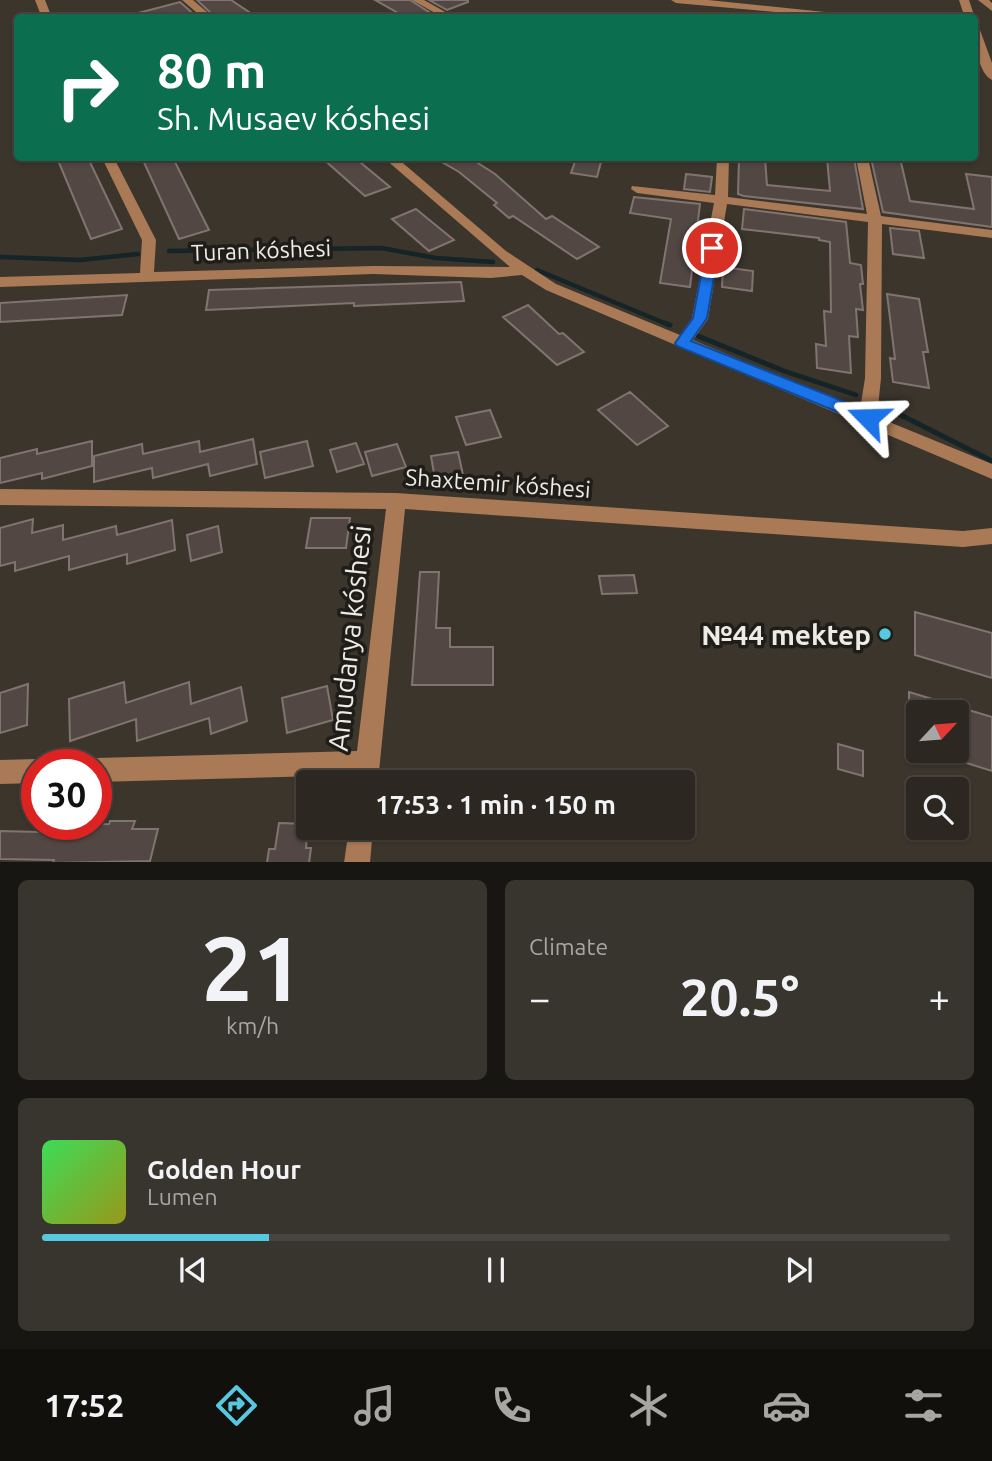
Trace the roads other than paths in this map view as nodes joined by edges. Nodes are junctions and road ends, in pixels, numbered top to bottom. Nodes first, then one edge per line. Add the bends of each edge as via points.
1 (187, 0) edge
2 (416, 0) edge
3 (676, 0) edge
4 (983, 0) edge
5 (726, 5) junction
6 (992, 8) edge
7 (205, 14) edge
8 (444, 14) edge
9 (726, 14) edge
10 (814, 14) edge
11 (978, 38) edge
12 (992, 78) edge
13 (110, 161) edge
14 (394, 161) edge
15 (723, 161) edge
16 (863, 161) edge
17 (636, 189) dead end
18 (721, 201) junction
19 (875, 219) junction
20 (992, 234) edge
21 (524, 270) junction
22 (147, 276) junction
23 (0, 282) edge
24 (682, 343) junction
25 (868, 418) junction
26 (992, 472) edge
27 (0, 497) edge
28 (396, 501) junction
29 (992, 536) edge
30 (112, 769) edge
31 (367, 770) edge
32 (21, 771) edge
33 (0, 772) edge
34 (296, 772) edge
35 (360, 840) edge
36 (357, 862) edge

1 - 7 street
2 - 8 street
3 - 5 street
4 - 6 street
5 - 9 street
5 - 10 street
11 - 12 street
13 - 22 street via 149,240
14 - 21 street
15 - 18 street
16 - 19 street
17 - 18 street
18 - 19 street
18 - 24 street via 700,318
19 - 20 street
19 - 25 street via 873,378
21 - 22 street, Turan kóshesi
21 - 24 street
22 - 23 street, Turan kóshesi
24 - 25 street
25 - 26 street
27 - 28 street, Shaxtemir kóshesi
28 - 29 street, Shaxtemir kóshesi via 963,539
28 - 31 street, Amudarya kóshesi
30 - 34 street
32 - 33 street
35 - 36 street

